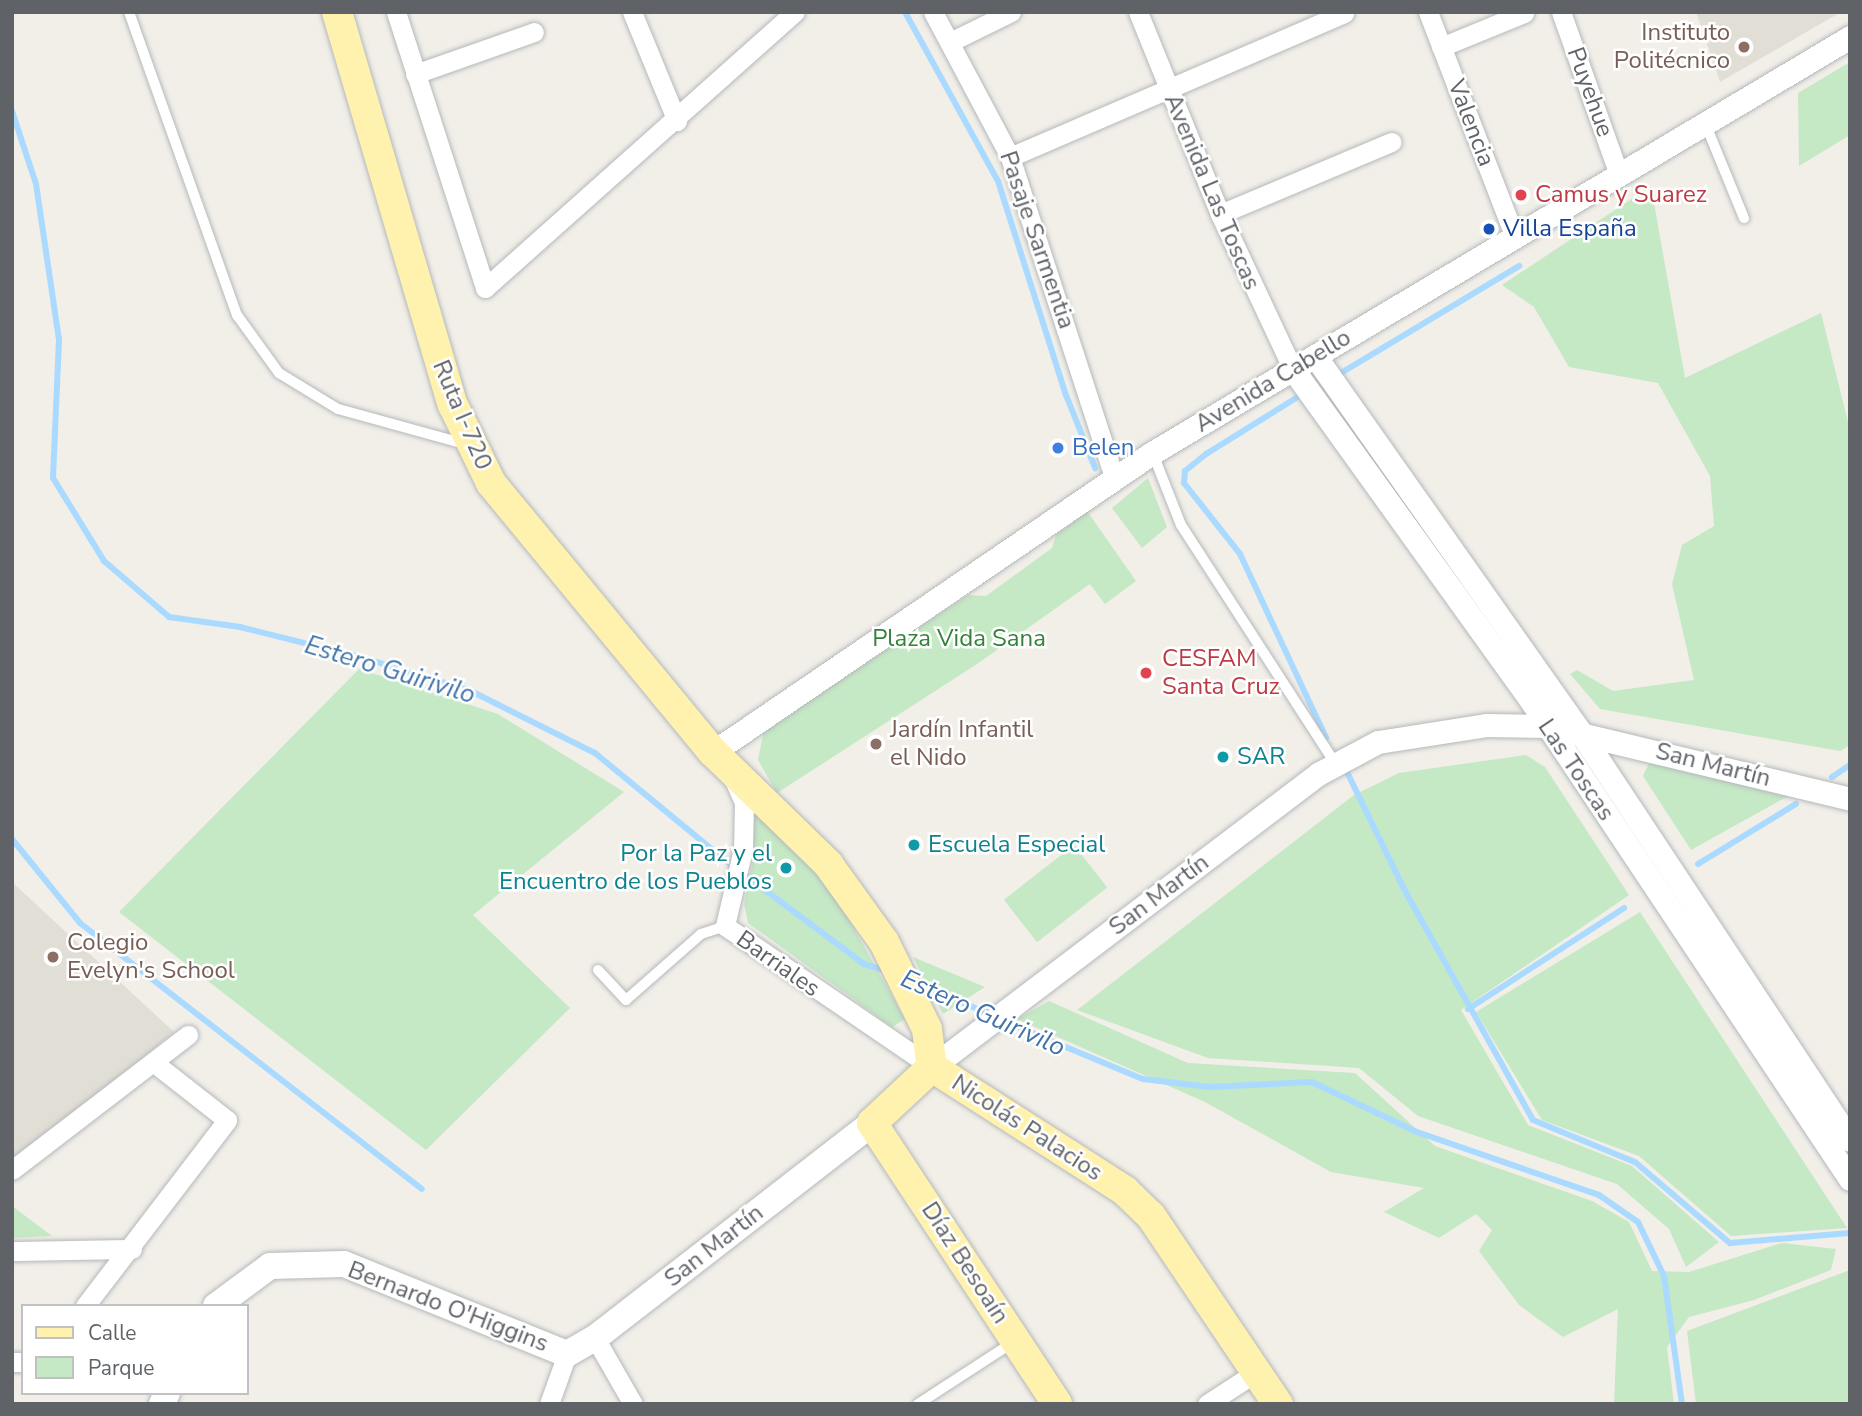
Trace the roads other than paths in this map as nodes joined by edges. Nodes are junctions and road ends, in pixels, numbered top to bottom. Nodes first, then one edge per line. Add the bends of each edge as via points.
1 (129, 12) edge
2 (337, 12) edge
3 (396, 12) edge
4 (632, 12) edge
5 (795, 12) edge
6 (933, 12) edge
7 (1012, 12) edge
8 (1138, 12) edge
9 (1428, 12) edge
10 (1561, 12) edge
11 (1343, 13) edge
12 (1524, 13) edge
13 (534, 32) dead end
14 (1850, 37) edge
15 (950, 42) junction
16 (1441, 47) junction
17 (415, 74) junction
18 (1170, 92) junction
19 (677, 121) junction
20 (1705, 123) junction
21 (1391, 142) dead end
22 (1010, 157) junction
23 (1618, 173) junction
24 (1220, 215) junction
25 (1744, 218) dead end
26 (1514, 235) junction
27 (1315, 356) junction
28 (1292, 368) junction
29 (472, 445) junction
30 (1152, 453) junction
31 (1114, 478) junction
32 (1548, 726) junction
33 (1580, 732) junction
34 (722, 760) junction
35 (1335, 763) junction
36 (1850, 799) edge
37 (724, 926) junction
38 (598, 970) dead end
39 (188, 1035) dead end
40 (153, 1062) junction
41 (932, 1067) junction
42 (873, 1123) junction
43 (1850, 1140) edge
44 (12, 1170) edge
45 (1850, 1179) edge
46 (132, 1249) junction
47 (12, 1251) edge
48 (87, 1304) edge
49 (219, 1304) edge
50 (595, 1338) junction
51 (1016, 1341) junction
52 (567, 1354) junction
53 (1256, 1372) junction
54 (549, 1404) edge
55 (633, 1404) edge
56 (918, 1404) edge
57 (1057, 1404) edge
58 (1206, 1404) edge
59 (1278, 1404) edge

1 - 29 lane via 237,315 279,373 338,409
2 - 29 main road, Ruta I-720 via 426,321 453,405
3 - 17 street
4 - 19 street
5 - 19 street
6 - 15 street, Pasaje Sarmentia
7 - 15 street
8 - 18 street, Avenida Las Toscas
9 - 16 street, Valencia
10 - 23 street, Puyehue
11 - 18 street
12 - 16 street
13 - 17 street
14 - 20 street, Avenida Cabello
15 - 22 street, Pasaje Sarmentia
16 - 26 street, Valencia
17 - 19 street via 485,288
18 - 22 street
18 - 24 street, Avenida Las Toscas
20 - 23 street, Avenida Cabello
20 - 25 lane
21 - 24 street
22 - 31 street, Pasaje Sarmentia
23 - 26 street, Avenida Cabello
24 - 28 street, Avenida Las Toscas
26 - 27 street, Avenida Cabello
27 - 28 street, Avenida Cabello
27 - 33 street, Las Toscas
28 - 30 street, Avenida Cabello
28 - 32 street, Las Toscas
29 - 34 main road, Ruta I-720 via 491,483
30 - 31 street, Avenida Cabello
30 - 35 lane via 1181,524
31 - 34 street, Avenida Cabello
32 - 33 street, San Martín
32 - 35 street, San Martín via 1486,725 1378,742
32 - 45 street, Las Toscas
33 - 36 street, San Martín
33 - 43 street, Las Toscas
34 - 37 street, Barriales via 744,802 743,849
34 - 41 main road, Nicolás Palacios via 828,863 884,942 927,1029
35 - 41 street, San Martín
37 - 38 lane via 701,934 626,1000
37 - 41 street, Barriales
39 - 40 street
40 - 44 street
40 - 46 street via 227,1120
41 - 42 main road, San Martín
41 - 53 main road, Nicolás Palacios via 1125,1191 1151,1216
42 - 50 main road, San Martín
42 - 51 main road, Díaz Besoaín
46 - 47 street
46 - 48 street
49 - 52 main road, Bernardo O'Higgins via 270,1266 344,1264
50 - 52 main road, San Martín
50 - 55 street
51 - 56 lane
51 - 57 main road, Díaz Besoaín
52 - 54 street
53 - 58 street
53 - 59 main road, Nicolás Palacios

